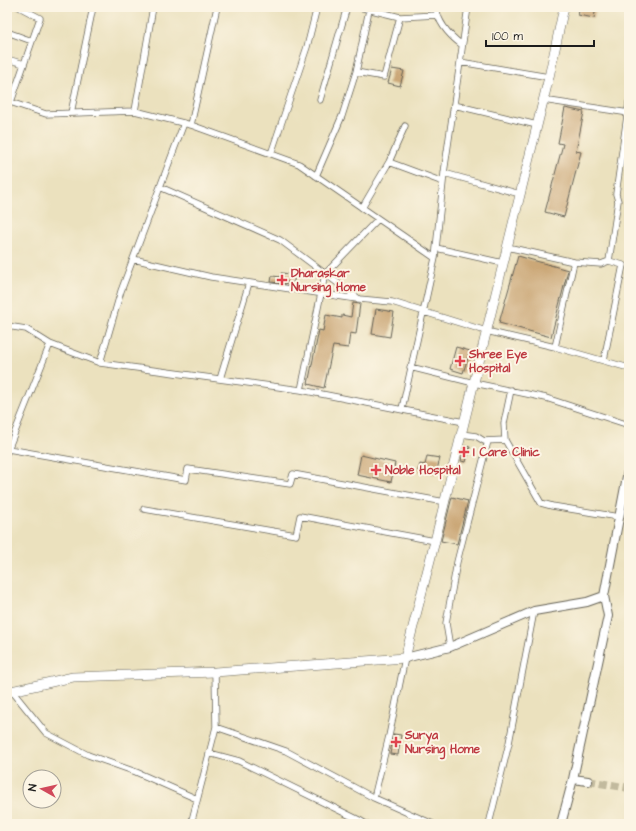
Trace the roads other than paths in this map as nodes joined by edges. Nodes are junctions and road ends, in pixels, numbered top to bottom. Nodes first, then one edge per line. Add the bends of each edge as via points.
1 (19, 7) edge
2 (93, 7) edge
3 (152, 7) edge
4 (217, 7) edge
5 (317, 7) edge
6 (347, 7) edge
7 (359, 7) edge
8 (436, 7) edge
9 (468, 7) edge
10 (564, 7) edge
11 (369, 10) junction
12 (437, 15) junction
13 (400, 17) junction
14 (7, 32) edge
15 (32, 41) junction
16 (462, 46) junction
17 (7, 58) edge
18 (460, 62) junction
19 (24, 64) junction
20 (356, 72) junction
21 (549, 77) junction
22 (320, 100) dead end
23 (543, 100) junction
24 (9, 102) edge
25 (629, 102) edge
26 (454, 105) junction
27 (135, 111) junction
28 (628, 112) edge
29 (72, 113) junction
30 (184, 123) junction
31 (191, 124) junction
32 (537, 125) junction
33 (405, 126) dead end
34 (272, 154) junction
35 (389, 162) junction
36 (444, 173) junction
37 (316, 176) junction
38 (443, 182) junction
39 (160, 187) junction
40 (520, 194) junction
41 (362, 208) junction
42 (378, 219) junction
43 (507, 247) junction
44 (436, 248) junction
45 (435, 258) junction
46 (133, 259) junction
47 (609, 261) junction
48 (503, 262) junction
49 (574, 262) junction
50 (325, 274) junction
51 (249, 283) junction
52 (321, 293) junction
53 (359, 299) junction
54 (422, 311) junction
55 (7, 326) edge
56 (486, 331) junction
57 (50, 344) junction
58 (554, 347) junction
59 (604, 360) junction
60 (100, 363) junction
61 (410, 367) junction
62 (629, 368) edge
63 (220, 379) junction
64 (474, 383) junction
65 (301, 390) junction
66 (511, 390) junction
67 (402, 409) junction
68 (464, 422) junction
69 (629, 425) edge
70 (461, 434) junction
71 (505, 440) junction
72 (488, 441) junction
73 (8, 451) edge
74 (629, 466) edge
75 (445, 502) junction
76 (144, 509) dead end
77 (619, 518) junction
78 (435, 541) junction
79 (604, 596) junction
80 (534, 611) junction
81 (450, 648) junction
82 (405, 658) junction
83 (215, 672) junction
84 (9, 691) edge
85 (216, 727) junction
86 (209, 753) junction
87 (573, 779) junction
88 (588, 780) tunnel mouth
89 (374, 798) junction
90 (197, 799) junction
91 (362, 823) edge
92 (191, 824) edge
93 (433, 824) edge
94 (489, 824) edge
95 (561, 824) edge

1 - 15 street via 40,18
2 - 29 street
3 - 27 street
4 - 31 street
5 - 34 street via 307,47
6 - 22 street
7 - 11 street
8 - 12 street
9 - 16 street
10 - 21 main road
11 - 13 street
11 - 20 street
12 - 13 street
12 - 16 street via 449,35
13 - 20 street via 384,77
14 - 15 street
15 - 19 street
16 - 18 street
17 - 19 street
18 - 21 street
18 - 26 street
19 - 24 street
20 - 37 street via 342,116
21 - 23 main road
23 - 28 street
23 - 32 main road
24 - 29 street via 46,114
25 - 28 street
26 - 32 street
26 - 36 street
27 - 29 street
27 - 30 street
28 - 47 street
30 - 31 street
30 - 39 street
31 - 34 street
32 - 40 main road
33 - 35 street
34 - 37 street via 299,164
35 - 38 street
35 - 41 street
36 - 38 street
36 - 40 street
37 - 41 street
38 - 44 street
39 - 46 street
39 - 50 street via 280,240
40 - 43 main road
41 - 42 street
42 - 45 street
42 - 50 street
43 - 48 main road
43 - 49 street
44 - 45 street
44 - 48 street
45 - 54 street
46 - 51 street
46 - 60 street
47 - 49 street via 601,264
47 - 59 street via 623,265
48 - 56 main road
49 - 58 street
50 - 52 street
50 - 53 street
51 - 52 street
51 - 63 street
52 - 53 street
52 - 65 street
53 - 54 street via 392,302
54 - 56 street
54 - 61 street
55 - 57 street via 26,329
56 - 58 street
56 - 64 main road
57 - 60 street
57 - 73 street
58 - 59 street
59 - 62 street
60 - 63 street
61 - 64 street
61 - 67 street
63 - 65 street
64 - 66 street
64 - 68 main road
65 - 67 street
66 - 69 street via 546,398
66 - 71 street via 504,423
67 - 68 street
68 - 70 main road
70 - 72 street
70 - 75 main road
71 - 72 street
71 - 77 street via 541,503
72 - 81 street via 458,562 446,623
73 - 75 street via 186,480 188,469 290,484 293,474
74 - 77 street
75 - 78 main road
76 - 78 street via 296,535 300,516
77 - 79 street
78 - 82 main road
79 - 80 street via 588,602
79 - 87 street via 608,616
80 - 81 street
80 - 94 street via 510,743
81 - 82 street
82 - 83 main road
82 - 89 street
83 - 84 main road via 73,677
83 - 85 street
84 - 90 street via 46,733 88,755 136,772
85 - 86 street
85 - 89 street via 286,751
86 - 90 street
86 - 91 street via 239,761
87 - 88 street
87 - 95 street
89 - 93 street
90 - 92 street

